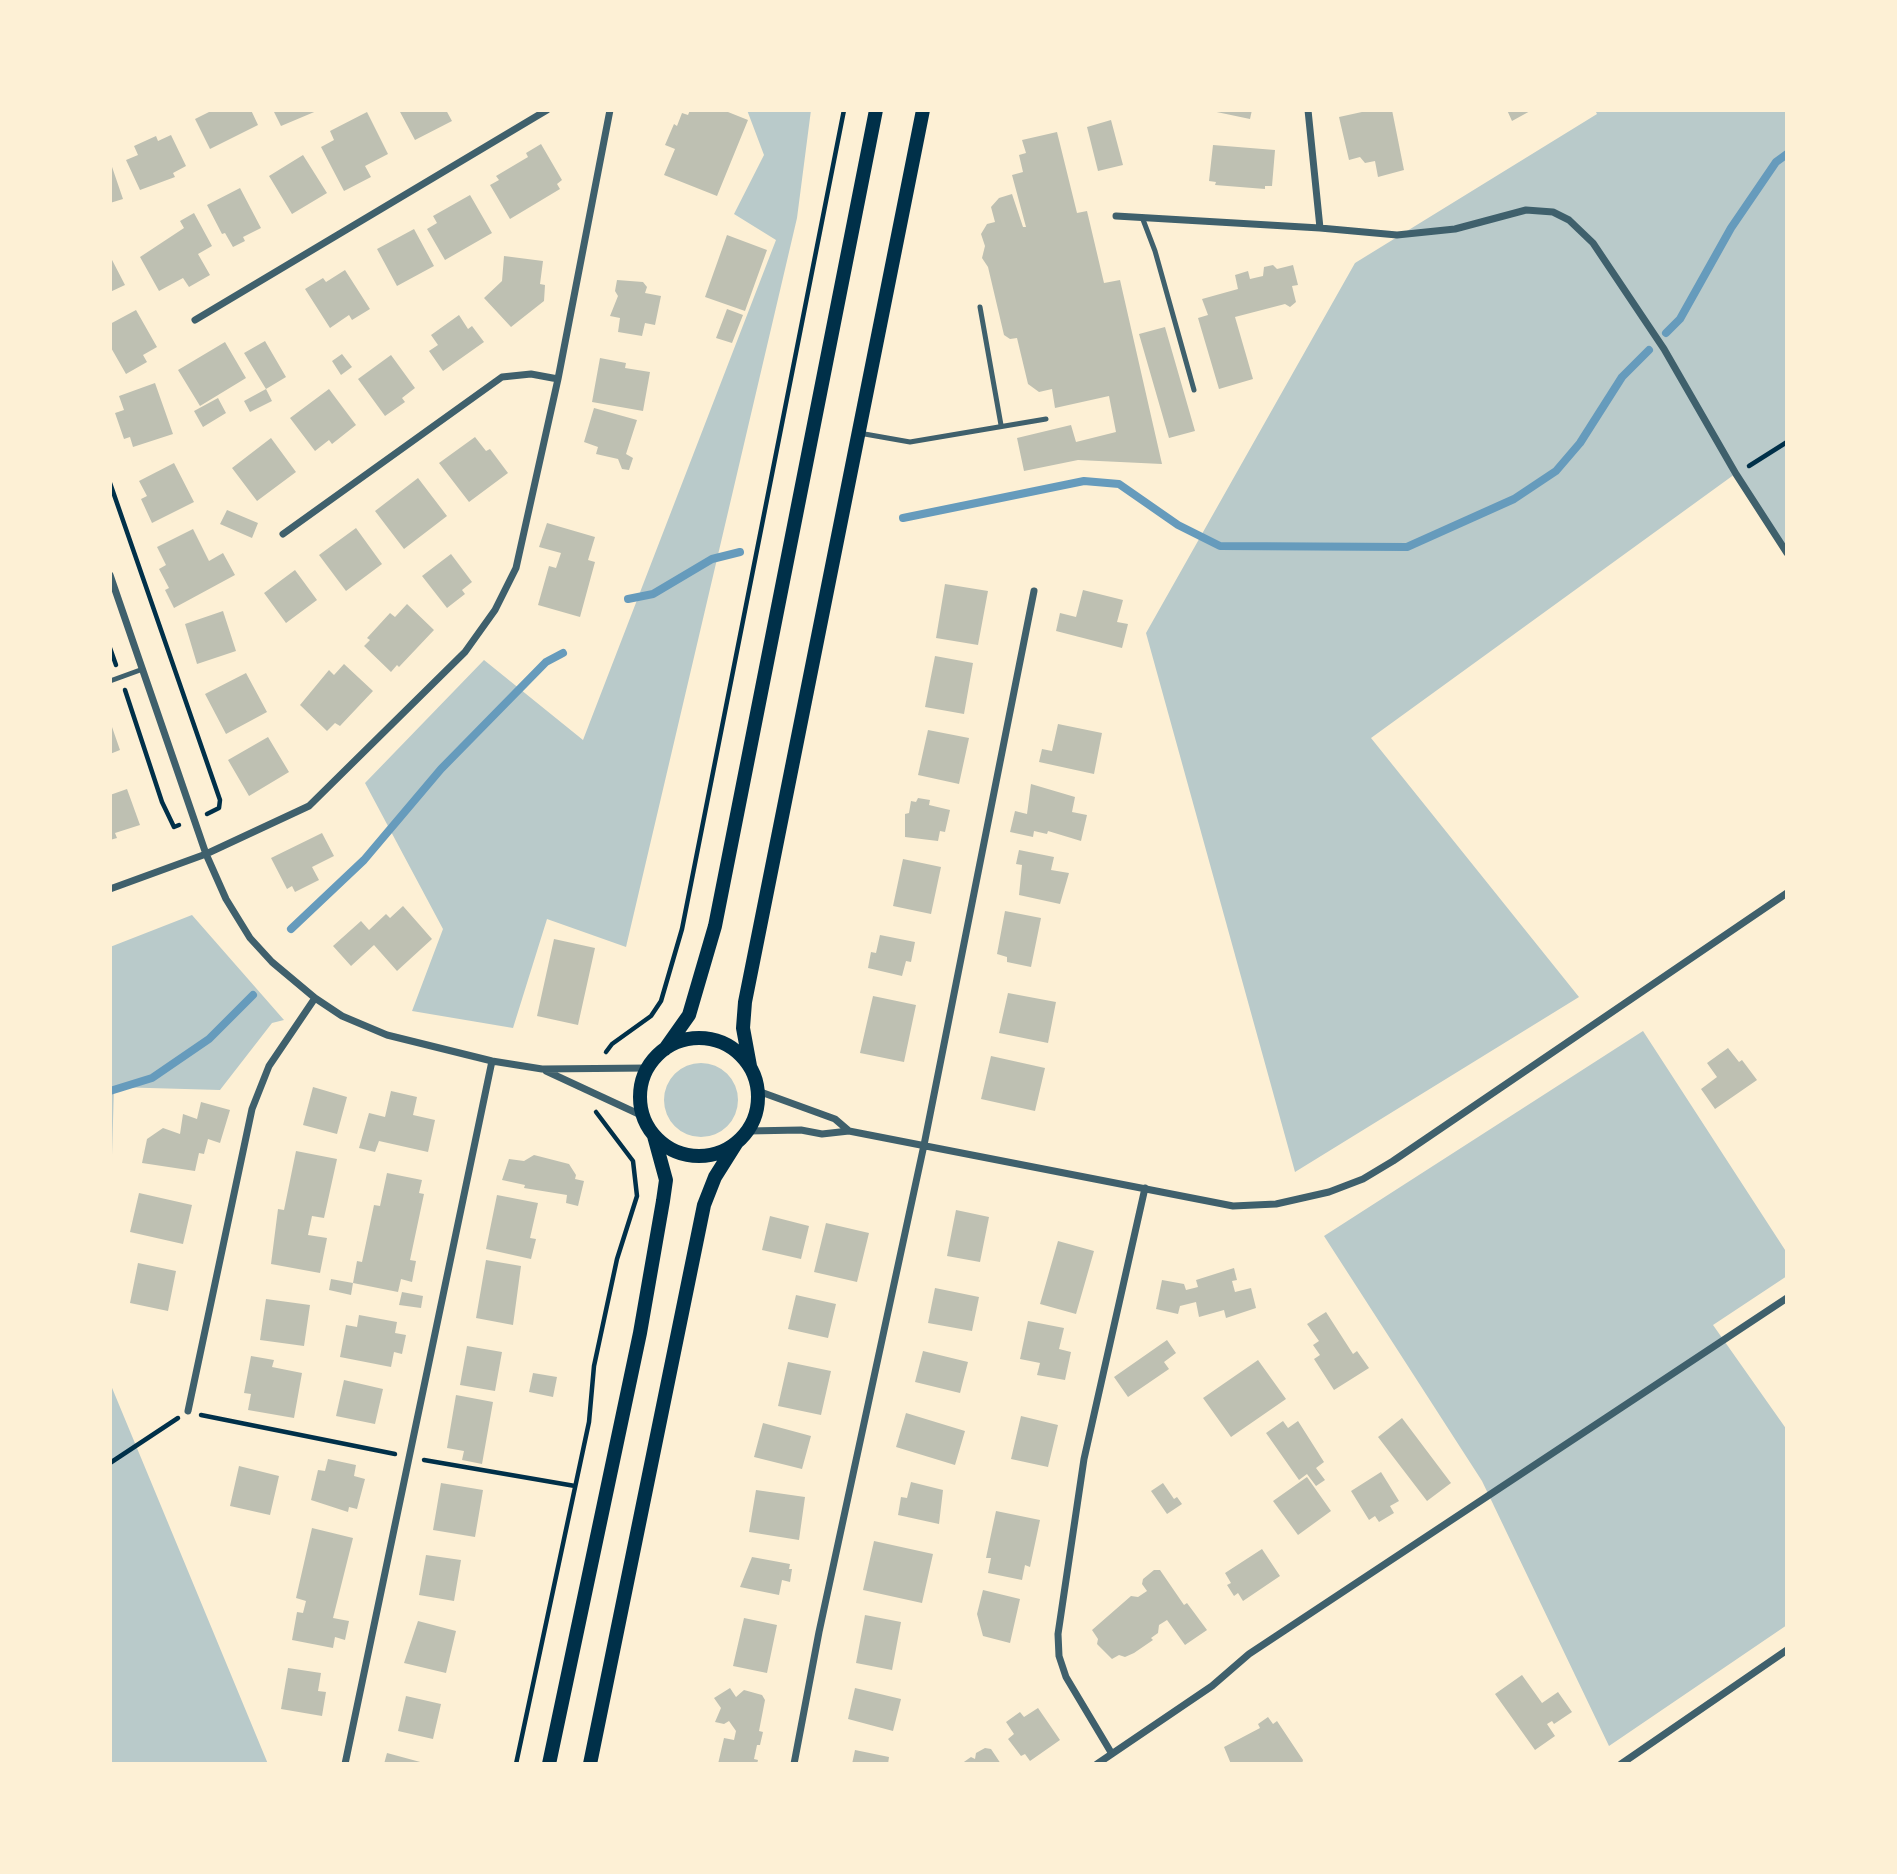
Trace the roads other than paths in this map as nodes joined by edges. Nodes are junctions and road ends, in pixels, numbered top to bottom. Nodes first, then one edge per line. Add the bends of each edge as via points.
1 (547, 110) edge
2 (610, 110) edge
3 (876, 110) edge
4 (923, 110) edge
5 (1308, 110) edge
6 (1116, 216) dead end
7 (1142, 217) junction
8 (1320, 228) junction
9 (980, 307) dead end
10 (195, 320) dead end
11 (558, 379) junction
12 (1195, 390) dead end
13 (1045, 419) dead end
14 (1001, 425) junction
15 (856, 433) junction
16 (283, 534) dead end
17 (1787, 553) edge
18 (110, 575) edge
19 (1034, 591) dead end
20 (143, 669) junction
21 (110, 681) edge
22 (206, 855) junction
23 (110, 889) edge
24 (1787, 892) edge
25 (315, 998) junction
26 (665, 1049) junction
27 (492, 1061) junction
28 (750, 1066) junction
29 (648, 1068) junction
30 (542, 1069) junction
31 (758, 1091) junction
32 (643, 1116) junction
33 (748, 1131) junction
34 (849, 1131) junction
35 (654, 1136) junction
36 (737, 1142) junction
37 (924, 1145) junction
38 (1145, 1188) junction
39 (1787, 1298) edge
40 (188, 1411) road end
41 (1787, 1650) edge
42 (1112, 1754) junction
43 (345, 1764) edge
44 (549, 1764) edge
45 (590, 1764) edge
46 (794, 1764) edge
47 (1097, 1764) edge
48 (1621, 1764) edge

1 - 10 street
2 - 11 street
3 - 26 main road via 715,926 694,1004 684,1026
4 - 15 main road
5 - 8 street
6 - 7 street
7 - 8 street
7 - 12 lane
8 - 17 street via 1397,235 1455,229 1526,210 1553,212 1569,220 1593,243 1664,349 1735,474
9 - 14 lane
11 - 16 street via 531,374 502,377
11 - 22 street via 516,568 495,611 465,652 309,806
13 - 14 lane
14 - 15 lane via 910,442
15 - 28 main road via 745,1002 743,1028
18 - 20 street
19 - 37 street
20 - 21 lane
20 - 22 street
22 - 23 street
22 - 25 street via 250,938
24 - 38 street via 1363,1179 1276,1204 1244,1205
25 - 27 street via 342,1016 387,1035
25 - 40 street via 269,1066 252,1109
26 - 28 main road via 691,1038 711,1039 731,1047
26 - 29 main road
27 - 30 street
27 - 43 street
28 - 31 main road
29 - 30 street
29 - 32 main road via 641,1091
30 - 32 street
31 - 33 main road
31 - 34 street via 835,1119
32 - 35 main road
33 - 34 street
33 - 36 main road
34 - 37 street
35 - 36 main road via 688,1156 714,1154
35 - 44 main road via 666,1180 663,1201 640,1333
36 - 45 main road via 704,1205
37 - 38 street
37 - 46 street
38 - 42 street via 1084,1458 1058,1634 1066,1677
39 - 42 street via 1249,1654 1212,1686
41 - 48 street
42 - 47 street

